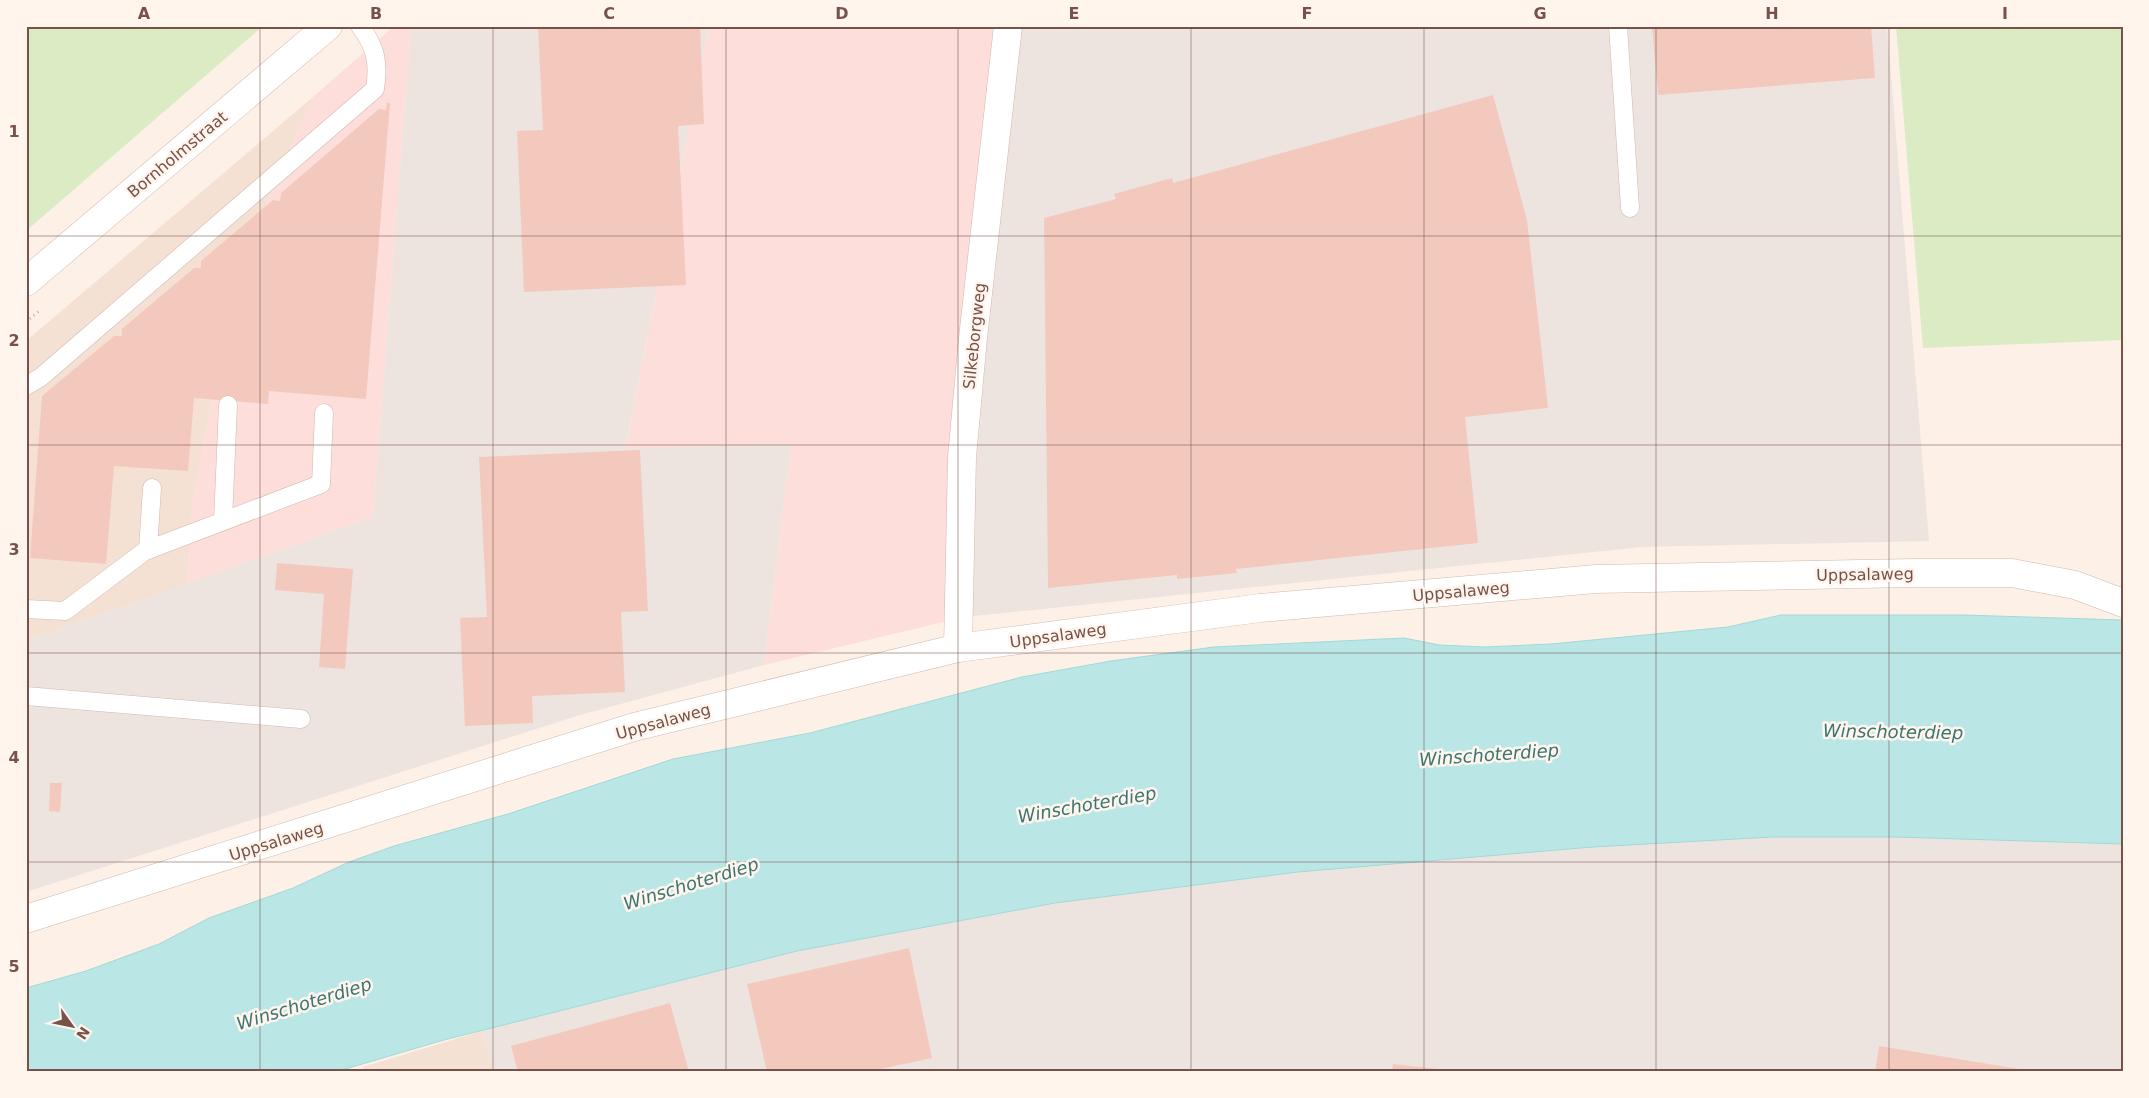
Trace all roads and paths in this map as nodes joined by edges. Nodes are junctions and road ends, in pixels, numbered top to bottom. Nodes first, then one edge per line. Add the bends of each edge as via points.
1 (328, 26) edge
2 (360, 26) edge
3 (1008, 26) edge
4 (1618, 26) edge
5 (1630, 208) dead end
6 (26, 282) edge
7 (26, 386) edge
8 (228, 405) dead end
9 (324, 413) dead end
10 (152, 488) dead end
11 (222, 521) junction
12 (148, 550) junction
13 (2123, 603) edge
14 (26, 609) edge
15 (958, 648) junction
16 (26, 696) edge
17 (301, 719) dead end
18 (26, 918) edge

1 - 6 street, Bornholmstraat
2 - 7 lane via 374,49 379,69 376,88 41,377
3 - 15 street, Silkeborgweg via 962,457
4 - 5 lane
8 - 11 lane
9 - 11 lane via 320,484
10 - 12 lane
11 - 12 lane
12 - 14 lane via 65,611
13 - 15 street, Uppsalaweg via 2076,586 2012,573 1596,579 1260,608
15 - 18 street, Uppsalaweg via 634,728
16 - 17 lane

